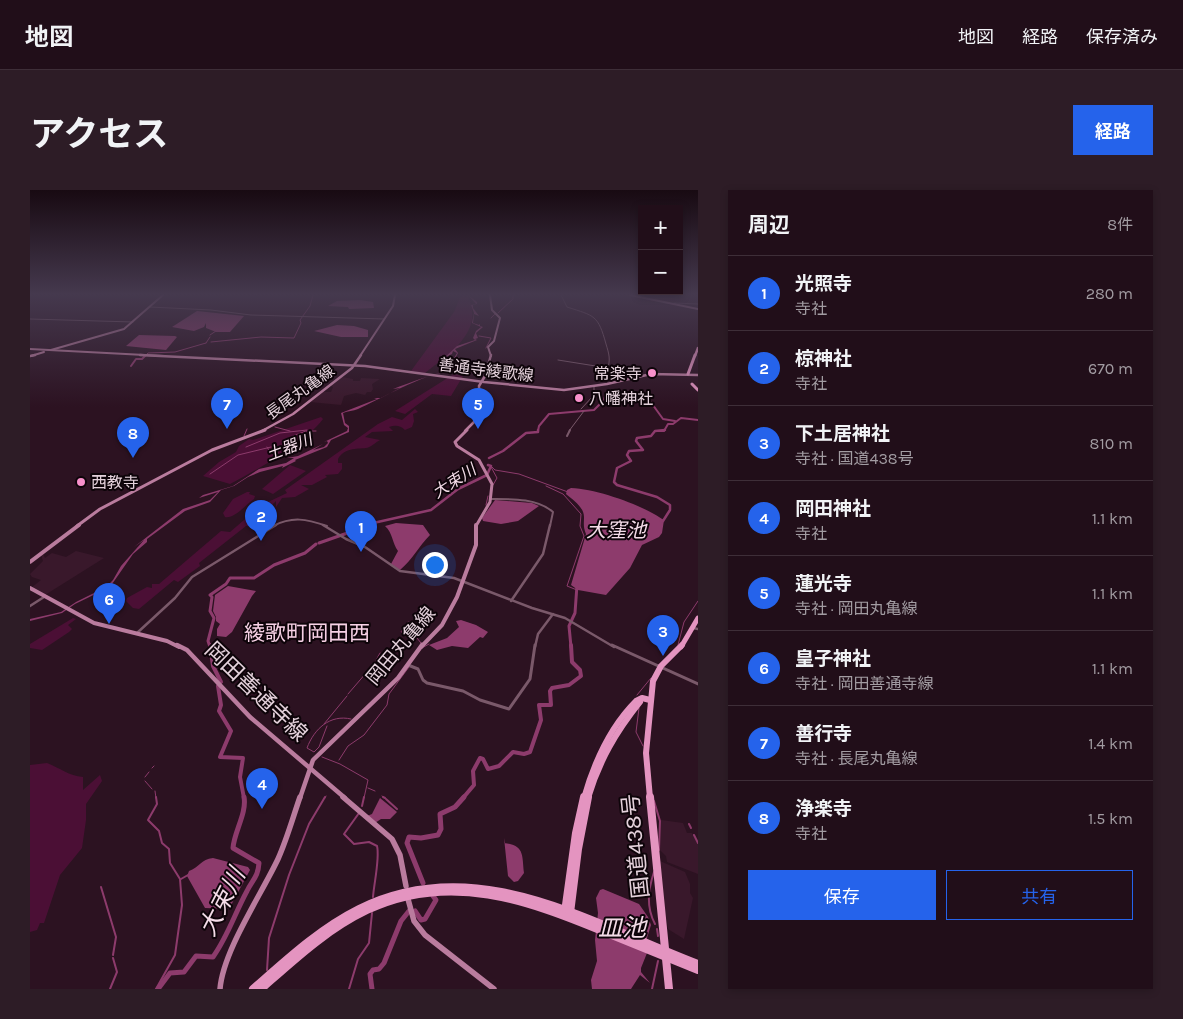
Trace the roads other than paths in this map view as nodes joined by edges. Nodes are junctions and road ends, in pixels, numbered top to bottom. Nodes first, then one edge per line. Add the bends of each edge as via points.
1 (114, 332) edge
2 (375, 332) edge
3 (496, 332) edge
4 (603, 332) edge
5 (30, 349) edge
6 (698, 350) edge
7 (47, 351) junction
8 (30, 356) edge
9 (558, 360) dead end
10 (354, 365) junction
11 (608, 368) junction
12 (689, 374) junction
13 (698, 375) edge
14 (624, 380) junction
15 (481, 382) junction
16 (692, 384) dead end
17 (594, 387) junction
18 (698, 390) edge
19 (567, 436) dead end
20 (490, 499) junction
21 (30, 562) edge
22 (462, 581) junction
23 (30, 588) edge
24 (45, 597) junction
25 (511, 601) junction
26 (30, 606) edge
27 (553, 614) junction
28 (698, 618) edge
29 (695, 628) edge
30 (136, 634) junction
31 (660, 665) junction
32 (409, 666) junction
33 (698, 684) edge
34 (650, 700) junction
35 (309, 767) junction
36 (406, 886) dead end
37 (408, 899) dead end
38 (568, 913) junction
39 (666, 954) junction
40 (698, 964) edge
41 (698, 970) edge
42 (220, 989) edge
43 (253, 989) edge
44 (261, 989) edge
45 (494, 989) edge
46 (669, 989) edge

1 - 7 main road
2 - 10 main road, 長尾丸亀線
3 - 15 main road via 488,347 491,355
4 - 11 street via 611,360
5 - 7 main road, 善通寺綾歌線
6 - 12 highway
7 - 8 main road
7 - 10 main road, 善通寺綾歌線
9 - 11 street
10 - 15 main road, 善通寺綾歌線
10 - 21 main road, 長尾丸亀線 via 276,425 222,446 100,509
11 - 14 street via 610,373
12 - 13 main road, 善通寺綾歌線
12 - 14 main road, 善通寺綾歌線 via 650,374
14 - 17 main road, 善通寺綾歌線
15 - 17 main road, 善通寺綾歌線 via 559,389
15 - 20 main road via 480,416 455,442 479,460 492,483
16 - 18 highway
17 - 19 street via 594,395
20 - 22 main road, 岡田丸亀線 via 476,526 476,545
20 - 25 street via 537,503 553,512 544,554
22 - 25 street
22 - 30 street via 400,570 326,526 294,518 254,537 192,577 175,598
22 - 32 main road, 岡田丸亀線 via 444,623 415,653
23 - 24 main road, 岡田善通寺線
24 - 26 street
24 - 30 main road, 岡田善通寺線 via 106,627
25 - 27 street
27 - 31 street via 572,621 603,641
27 - 32 street via 538,634 530,679 509,709 463,691 427,683 418,669
28 - 29 highway, 国道438号
29 - 31 highway, 国道438号 via 680,649
30 - 35 main road, 岡田善通寺線 via 167,641 187,650 246,714
31 - 33 street
31 - 34 highway, 国道438号
32 - 35 main road, 岡田丸亀線 via 317,754
34 - 38 highway, 国道438号 via 642,701 617,731 594,780
34 - 39 highway, 国道438号 via 646,762
35 - 36 main road, 岡田善通寺線 via 392,839 400,855
35 - 42 main road, 岡田丸亀線 via 273,872 231,951
37 - 45 main road via 414,921 425,935
38 - 39 highway
38 - 43 highway via 511,892 471,886 434,886 405,892 367,905 339,920 305,944
38 - 44 highway via 482,891 435,890 406,896 369,909 341,925
39 - 40 highway
39 - 41 highway
39 - 46 highway, 国道438号

